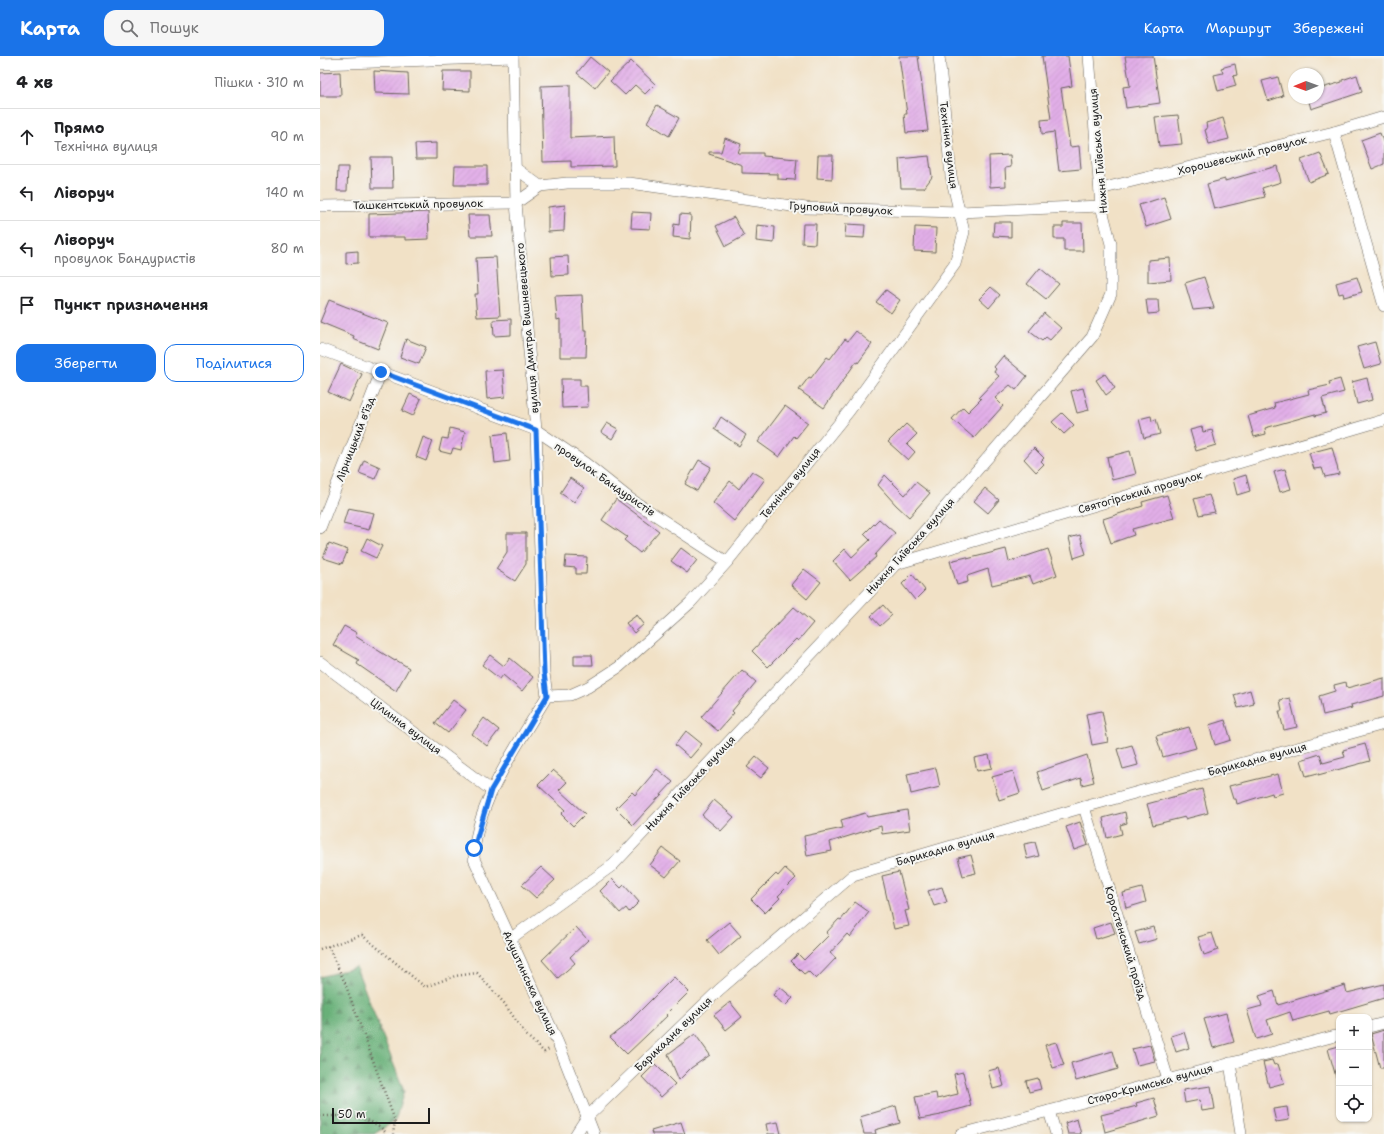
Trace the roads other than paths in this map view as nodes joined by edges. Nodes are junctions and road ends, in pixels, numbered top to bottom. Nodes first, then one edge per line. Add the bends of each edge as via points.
1 (939, 56) edge
2 (1089, 56) edge
3 (513, 57) edge
4 (320, 64) edge
5 (1384, 117) edge
6 (1334, 132) junction
7 (515, 168) junction
8 (540, 186) junction
9 (1100, 189) junction
10 (516, 203) junction
11 (320, 206) edge
12 (1101, 206) junction
13 (960, 212) junction
14 (1384, 306) edge
15 (320, 349) edge
16 (381, 372) junction
17 (1384, 420) edge
18 (536, 430) junction
19 (320, 528) edge
20 (727, 562) junction
21 (896, 564) junction
22 (320, 662) edge
23 (547, 696) junction
24 (1384, 724) edge
25 (491, 790) junction
26 (1084, 807) junction
27 (510, 939) junction
28 (1384, 1023) edge
29 (1372, 1026) edge
30 (1336, 1036) edge
31 (1230, 1063) junction
32 (1168, 1079) junction
33 (1049, 1111) junction
34 (587, 1117) junction
35 (576, 1134) edge
36 (594, 1134) edge
37 (961, 1134) edge
38 (1056, 1134) edge
39 (1241, 1134) edge

1 - 13 street, Технічна вулиця via 951,176
2 - 9 street, Нижня Гиївська вулиця
3 - 4 street
3 - 7 street, вулиця Дмитра Вишневецького
5 - 6 street, Хорошевський провулок
6 - 9 street, Хорошевський провулок
6 - 14 street
7 - 8 street
7 - 10 street, вулиця Дмитра Вишневецького
8 - 10 street, Груповий провулок
8 - 13 street, Груповий провулок via 567,183 629,183 806,208
9 - 12 street, Нижня Гиївська вулиця
10 - 11 street, Ташкентський провулок
10 - 18 street, вулиця Дмитра Вишневецького
12 - 13 street, Груповий провулок
12 - 21 street, Нижня Гиївська вулиця via 1111,244 1111,294 1092,337
13 - 20 street, Технічна вулиця via 964,232 955,264 849,411
15 - 16 street, провулок Бандуристів
16 - 18 street, провулок Бандуристів
16 - 19 street, Лірницький в'їзд
17 - 21 street, Святогірський провулок
18 - 20 street, провулок Бандуристів via 630,498
18 - 23 street, вулиця Дмитра Вишневецького via 544,673
20 - 23 street, Технічна вулиця via 690,603 619,667 570,695
21 - 27 street, Нижня Гиївська вулиця via 612,865
22 - 25 street, Цілинна вулиця
23 - 25 street
24 - 26 street, Барикадна вулиця
25 - 27 street, Алуштинська вулиця via 474,848 474,859
26 - 32 street, Коростенський проїзд
26 - 34 street, Барикадна вулиця via 853,875 719,990
27 - 34 street, Алуштинська вулиця via 558,1043
28 - 29 street
30 - 31 street, Старо-Кримська вулиця
31 - 32 street, Старо-Кримська вулиця
31 - 39 street
32 - 33 street, Старо-Кримська вулиця
33 - 37 street, Старо-Кримська вулиця
33 - 38 street
34 - 35 street, Барикадна вулиця
34 - 36 street, Алуштинська вулиця

